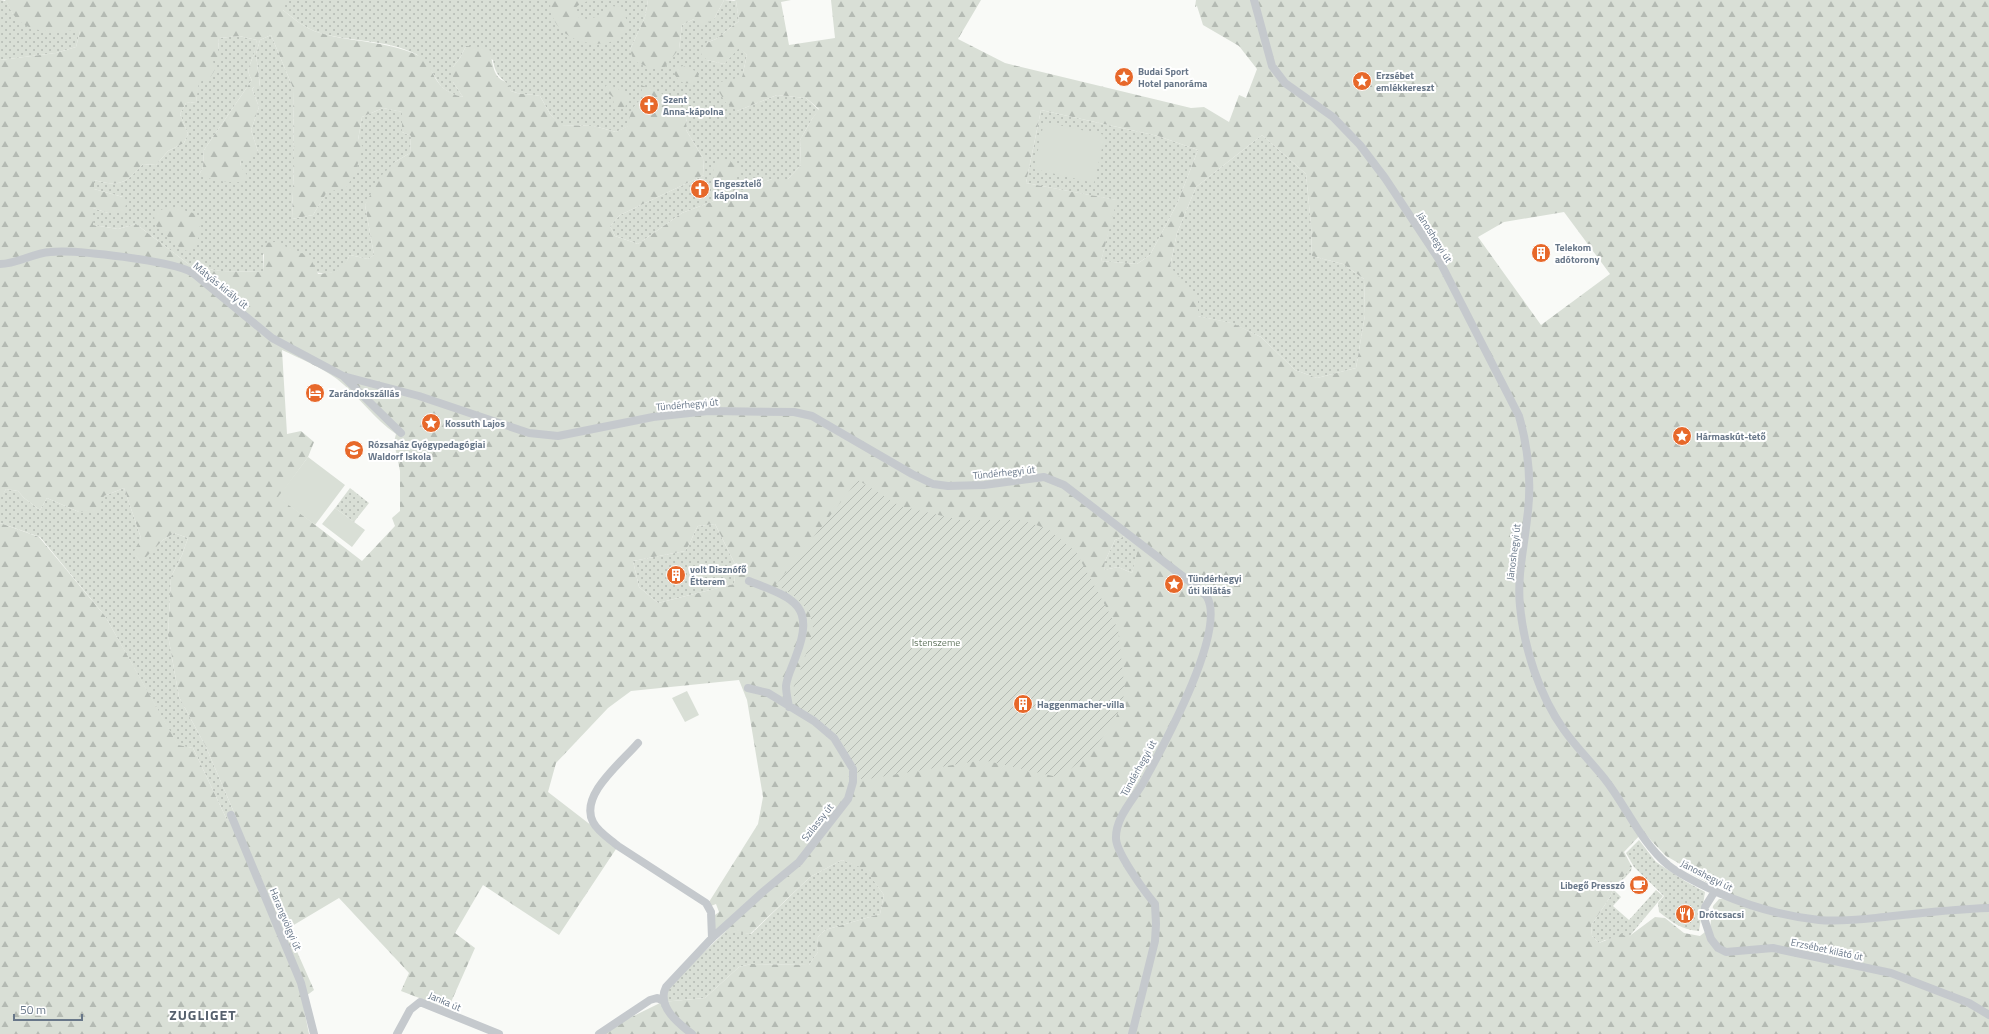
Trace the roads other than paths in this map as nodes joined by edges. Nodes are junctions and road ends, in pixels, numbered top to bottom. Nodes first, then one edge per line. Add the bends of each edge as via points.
1 (1254, 0) edge
2 (0, 264) edge
3 (343, 376) junction
4 (401, 433) dead end
5 (749, 581) dead end
6 (748, 688) dead end
7 (789, 707) junction
8 (638, 743) dead end
9 (231, 815) dead end
10 (1715, 891) junction
11 (1989, 908) edge
12 (712, 938) junction
13 (664, 1001) junction
14 (1989, 1014) edge
15 (314, 1034) edge
16 (397, 1034) edge
17 (499, 1034) edge
18 (599, 1034) edge
19 (692, 1034) edge
20 (1132, 1034) edge

1 - 10 street, Jánoshegyi út via 1272,66 1285,83 1333,117 1360,145 1385,178 1438,258 1519,416 1526,440 1530,475 1520,566 1520,606 1532,664 1553,711 1563,729 1608,784 1641,837 1669,866
2 - 3 street, Mátyás király út via 11,263 38,253 61,251 179,267 193,273 272,338
3 - 4 street
3 - 20 street, Tündérhegyi út via 425,398 529,433 558,436 653,417 708,411 794,412 812,416 933,484 984,485 1044,477 1064,485 1198,588 1207,598 1210,622 1192,686 1153,764 1122,815 1116,834 1119,851 1155,904 1156,911 1155,941
5 - 7 street via 796,603 804,620 802,640 786,685
6 - 7 street, Szilassy út via 768,693
7 - 12 street, Szilassy út via 814,721 834,738 853,769 853,782 848,799 799,862
8 - 12 street via 596,789 590,812 593,823 618,846 706,903 711,912
9 - 15 street, Harangvölgyi út via 302,983
10 - 11 street, Jánoshegyi út via 1766,911 1820,920
10 - 14 street, Erzsébet kilátó út via 1704,907 1704,921 1711,939 1718,948 1726,952 1773,948 1890,973 1968,1003
12 - 13 street, Szilassy út via 666,987 663,993
13 - 18 street via 657,998 650,1000
13 - 19 street via 675,1020
16 - 17 street, Janka út via 410,1010 420,1002

